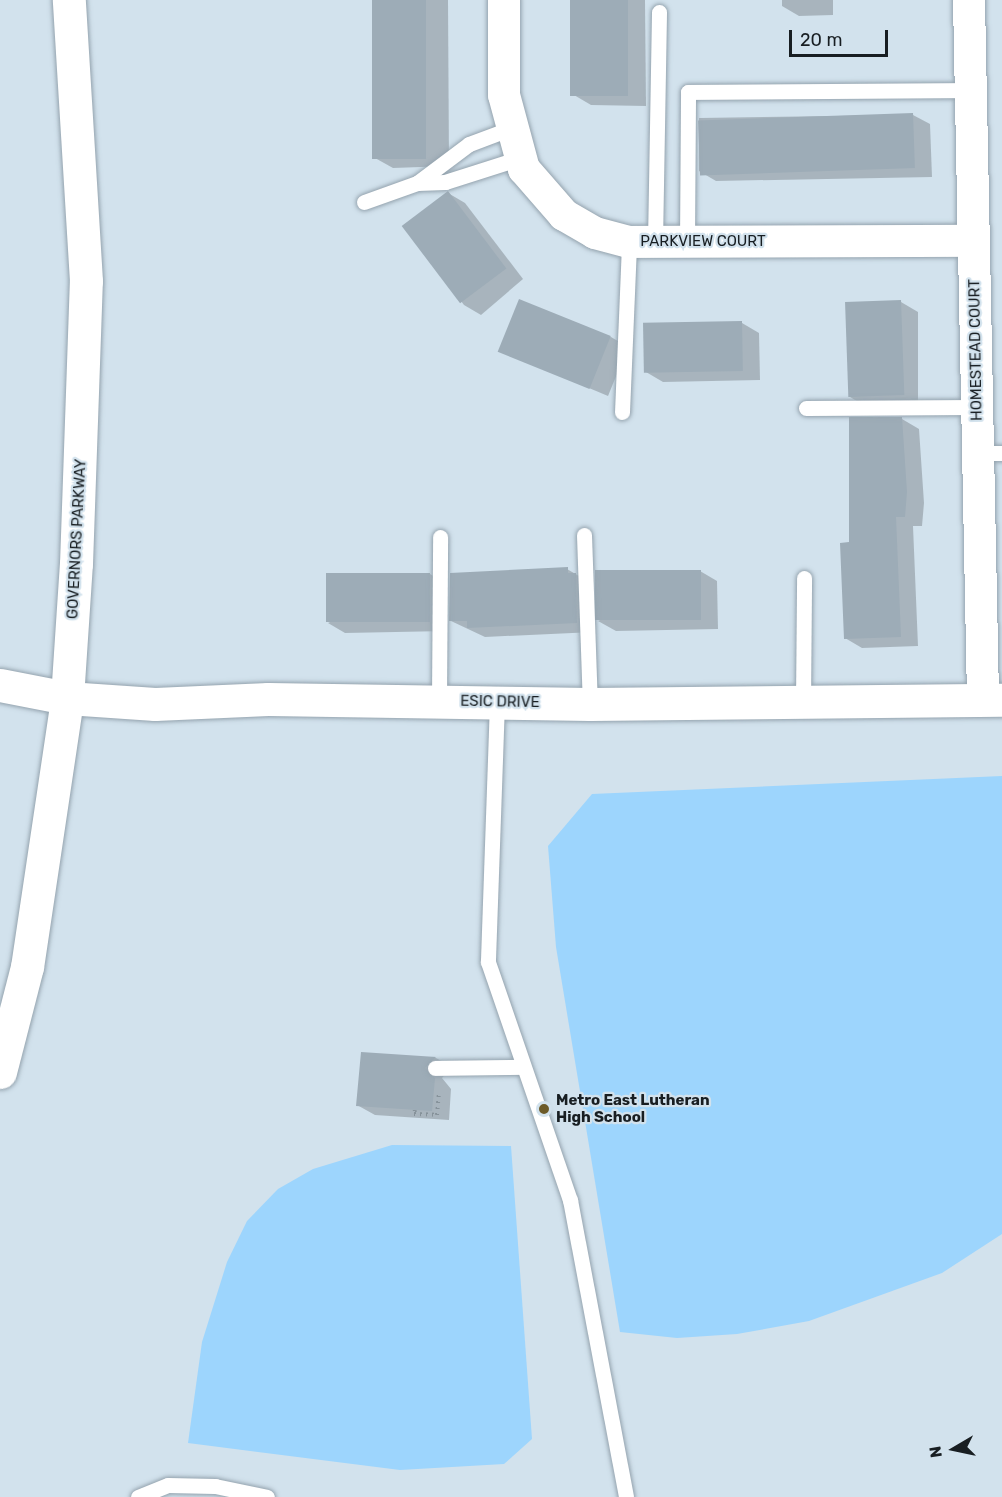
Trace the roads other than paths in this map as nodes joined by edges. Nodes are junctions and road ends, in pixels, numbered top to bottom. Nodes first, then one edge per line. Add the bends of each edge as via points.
1 (69, 0) edge
2 (504, 0) edge
3 (969, 0) edge
4 (659, 12) dead end
5 (971, 90) junction
6 (509, 129) junction
7 (520, 158) junction
8 (417, 183) junction
9 (364, 202) dead end
10 (974, 241) junction
11 (642, 242) junction
12 (687, 242) junction
13 (977, 407) junction
14 (806, 408) dead end
15 (622, 412) dead end
16 (990, 453) edge
17 (584, 535) dead end
18 (440, 537) dead end
19 (804, 578) dead end
20 (0, 686) edge
21 (67, 698) junction
22 (439, 700) junction
23 (993, 700) edge
24 (497, 702) junction
25 (803, 703) junction
26 (590, 704) junction
27 (521, 1067) junction
28 (438, 1068) road end
29 (0, 1072) edge
30 (138, 1497) edge
31 (267, 1497) edge
32 (626, 1497) edge

1 - 21 main road, GOVERNORS PARKWAY via 86,281
2 - 6 street, PARKVIEW COURT
3 - 5 street, HOMESTEAD COURT
4 - 11 lane
5 - 10 street, HOMESTEAD COURT
5 - 12 lane via 688,92
6 - 7 street, PARKVIEW COURT
6 - 8 lane via 469,144
7 - 8 lane via 445,182
7 - 11 street, PARKVIEW COURT via 538,191 564,215 595,233
8 - 9 lane
10 - 12 street, PARKVIEW COURT
10 - 13 street, HOMESTEAD COURT
11 - 12 street, PARKVIEW COURT
11 - 15 lane
13 - 14 lane
13 - 16 street, HOMESTEAD COURT
16 - 23 street, HOMESTEAD COURT
17 - 26 lane
18 - 22 lane
19 - 25 lane
20 - 21 main road, ESIC DRIVE
21 - 22 main road, ESIC DRIVE via 154,704
21 - 29 main road, GOVERNORS PARKWAY via 27,967
22 - 24 main road, ESIC DRIVE
23 - 25 main road, ESIC DRIVE
24 - 26 main road, ESIC DRIVE
24 - 27 lane via 488,962
25 - 26 main road, ESIC DRIVE
27 - 28 lane
27 - 32 lane via 570,1200
30 - 31 lane via 168,1485 214,1486

